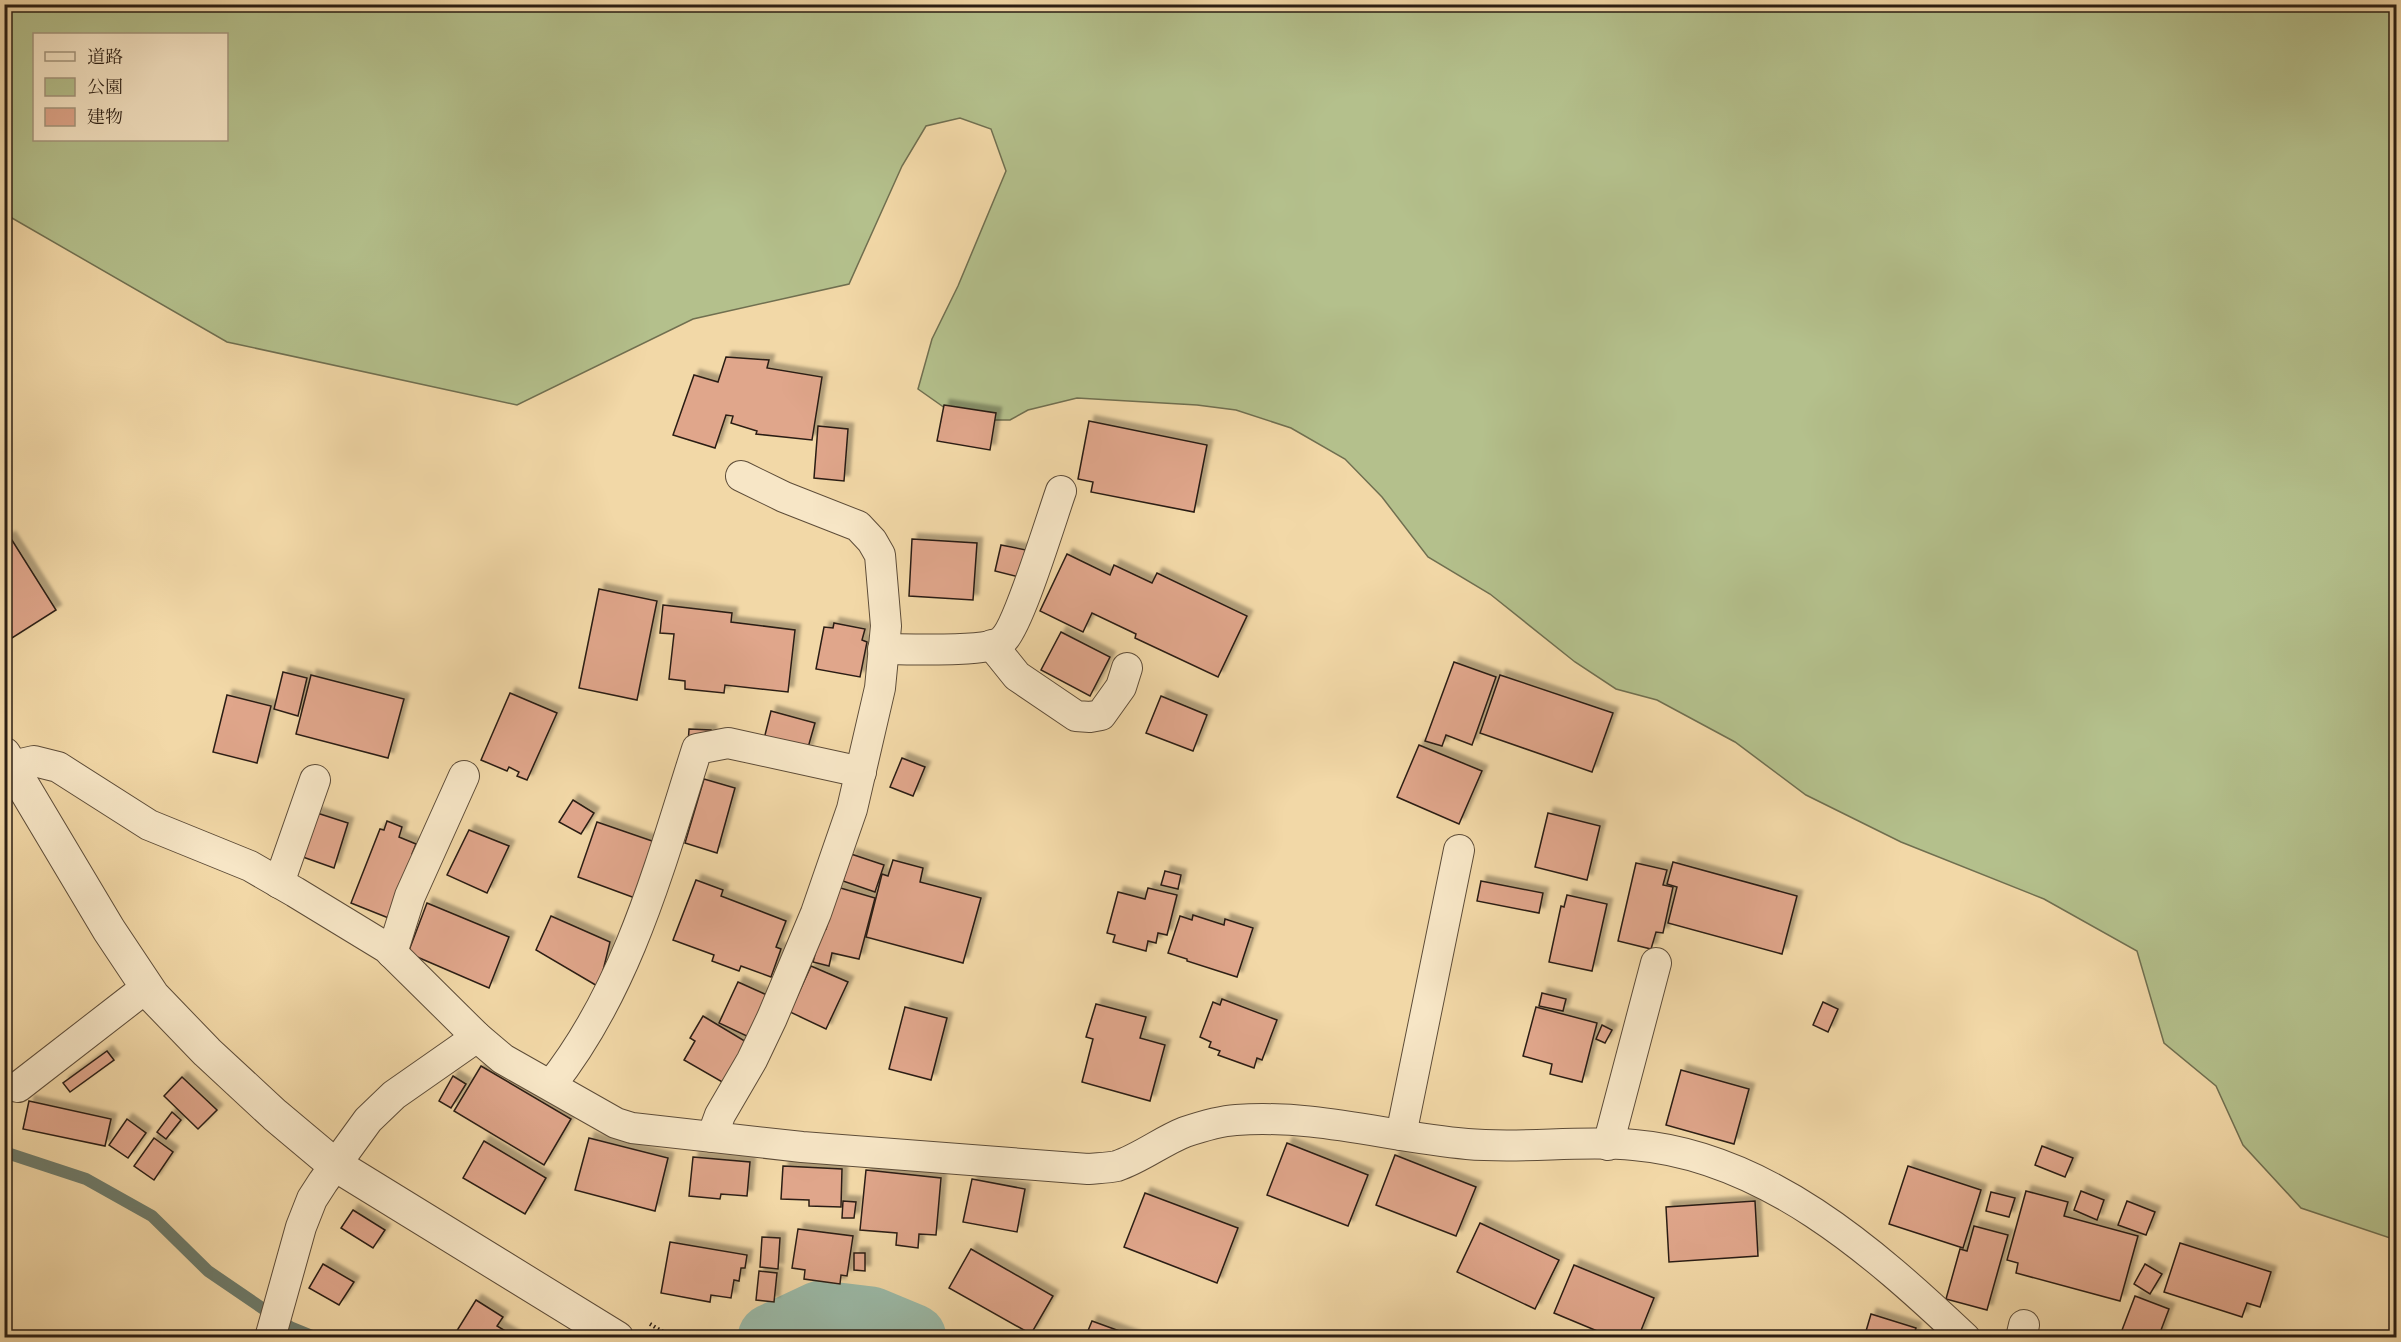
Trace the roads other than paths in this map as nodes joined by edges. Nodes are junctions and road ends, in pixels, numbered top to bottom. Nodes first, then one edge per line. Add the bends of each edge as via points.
1 (741, 476) dead end
2 (1060, 491) dead end
3 (992, 645) junction
4 (883, 649) junction
5 (1127, 668) dead end
6 (8, 760) edge
7 (861, 772) junction
8 (464, 776) dead end
9 (315, 780) dead end
10 (1459, 850) dead end
11 (279, 883) junction
12 (392, 953) junction
13 (1656, 963) dead end
14 (147, 987) junction
15 (477, 1037) junction
16 (551, 1085) junction
17 (18, 1087) dead end
18 (1401, 1135) junction
19 (712, 1137) junction
20 (1608, 1145) junction
21 (336, 1165) junction
22 (270, 1338) edge
23 (617, 1338) edge
24 (1965, 1338) edge

1 - 4 street via 858,526 872,541 879,555 886,626
2 - 3 street via 1010,632 1002,642
3 - 4 street
3 - 5 street via 1017,676 1076,716 1101,715 1121,687
4 - 7 street via 880,688
6 - 11 street via 58,767 149,825 250,866
6 - 14 street
7 - 16 street via 728,743 697,749 652,890 616,980
7 - 19 street via 816,913 757,1049
8 - 12 street via 410,896
9 - 11 street
10 - 18 street
11 - 12 street
12 - 15 street
13 - 20 street
14 - 17 street
14 - 21 street via 207,1052
15 - 16 street via 503,1059
15 - 21 street via 394,1095 369,1120
16 - 19 street via 616,1123
18 - 19 street via 1295,1119 1234,1120 1185,1132 1116,1166 1088,1169
18 - 20 street via 1470,1144
20 - 24 street via 1669,1149 1760,1180 1830,1225
21 - 22 street via 312,1199 301,1227
21 - 23 street

